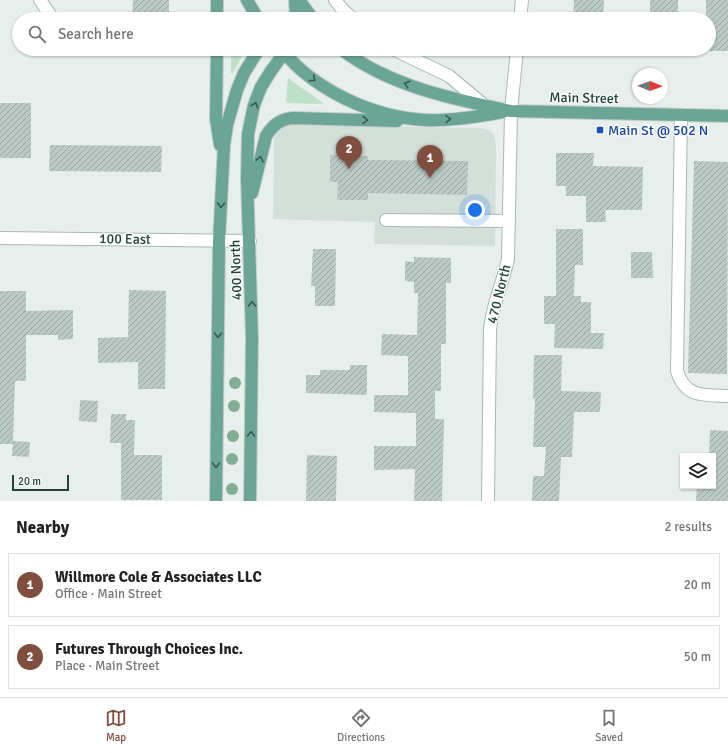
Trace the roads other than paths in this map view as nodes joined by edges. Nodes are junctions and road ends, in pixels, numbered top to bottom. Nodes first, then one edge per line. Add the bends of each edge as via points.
1 (40, 0) edge
2 (218, 0) edge
3 (247, 0) edge
4 (295, 0) edge
5 (299, 0) edge
6 (335, 0) edge
7 (522, 0) edge
8 (48, 12) edge
9 (217, 12) edge
10 (254, 12) edge
11 (296, 12) edge
12 (307, 12) edge
13 (345, 12) edge
14 (521, 12) edge
15 (217, 56) edge
16 (255, 56) edge
17 (280, 56) edge
18 (290, 56) edge
19 (351, 56) edge
20 (407, 56) edge
21 (516, 56) edge
22 (485, 106) junction
23 (510, 111) junction
24 (681, 115) junction
25 (728, 116) edge
26 (424, 120) junction
27 (223, 166) junction
28 (248, 210) junction
29 (386, 220) dead end
30 (509, 221) junction
31 (0, 238) edge
32 (219, 241) junction
33 (250, 241) junction
34 (728, 396) edge
35 (216, 501) edge
36 (250, 501) edge
37 (488, 501) edge

1 - 8 street
2 - 9 main road
3 - 10 main road
4 - 11 main road
5 - 12 main road
6 - 13 street
7 - 14 street
15 - 27 main road via 216,119
16 - 27 main road, 400 North via 244,73 231,107
28 -> 17 main road, 400 North via 247,148 250,119 261,87
18 -> 26 main road, Main Street via 332,92 389,114
22 -> 19 main road, Main Street via 406,84 380,74
20 - 22 street via 448,76
21 - 23 street, 470 North
22 - 23 main road, Main Street
23 - 24 main road, Main Street
26 -> 23 main road, Main Street via 459,119
23 - 30 street, 470 North
24 - 25 main road, Main Street
24 - 34 street via 676,371 685,388 695,394
28 -> 26 main road via 264,141 278,122 293,118
27 -> 32 main road, 400 North
28 - 33 main road, 400 North
29 - 30 street
30 - 37 street, 470 North via 508,259 490,325
31 - 32 street, 100 East
32 - 33 street, 100 East
32 -> 35 main road, 400 North
36 -> 33 main road, 400 North

